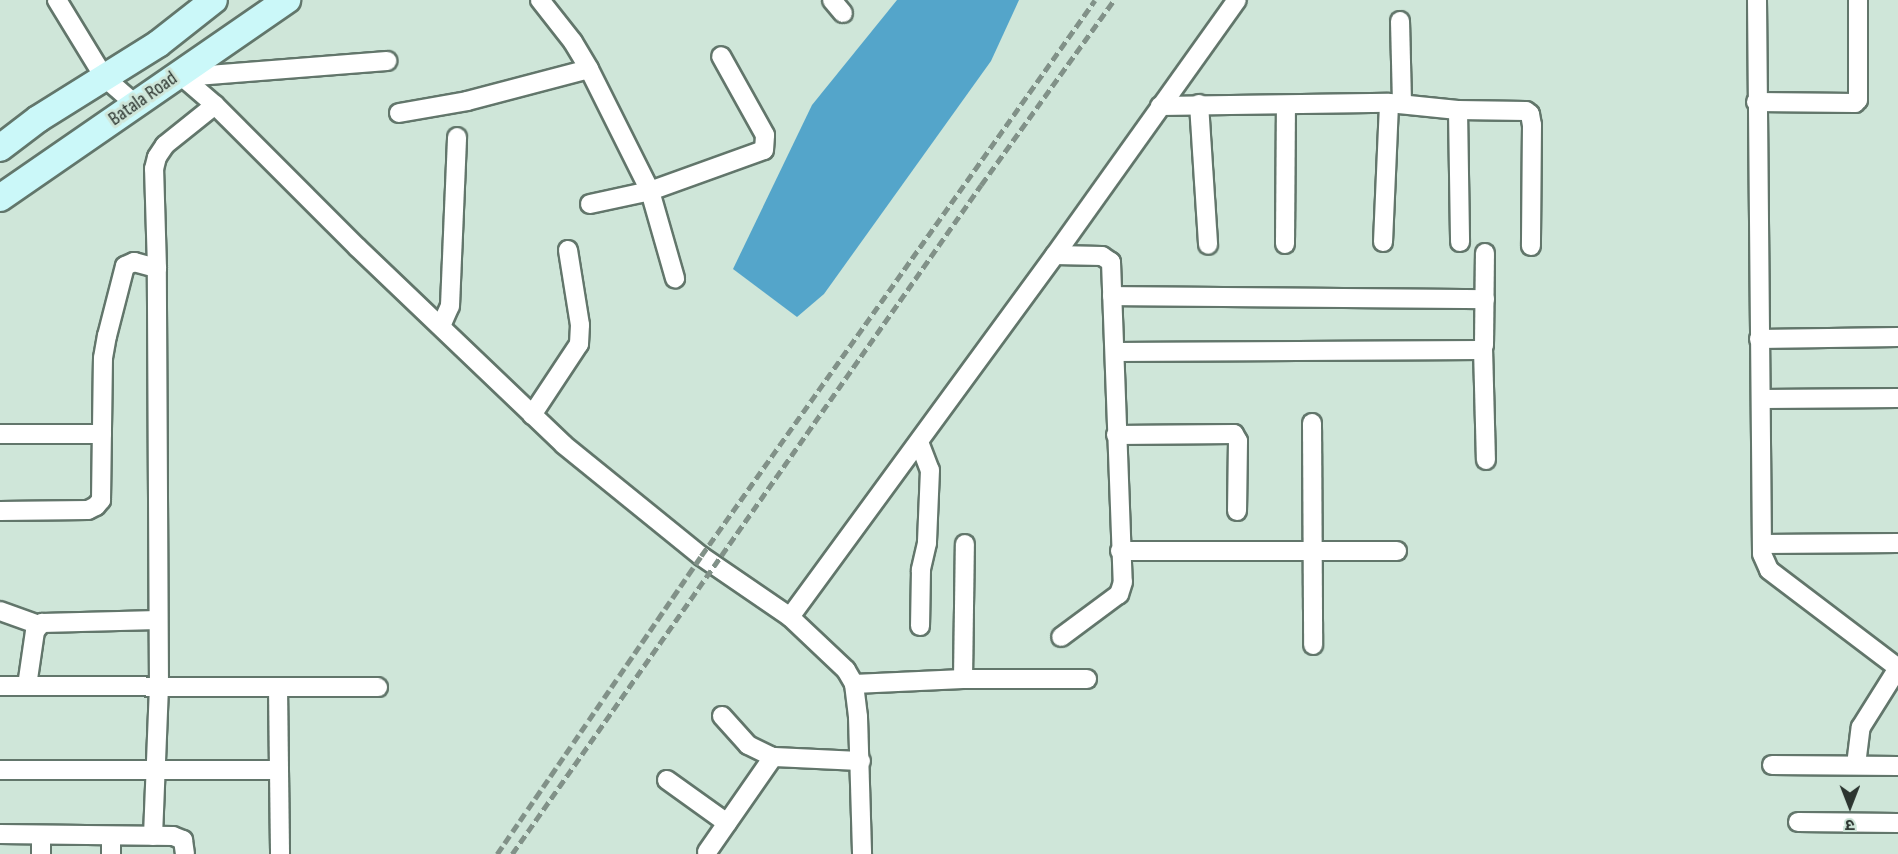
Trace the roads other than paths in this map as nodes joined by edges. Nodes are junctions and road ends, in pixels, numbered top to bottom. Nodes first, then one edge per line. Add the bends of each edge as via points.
1 (57, 0) edge
2 (214, 0) edge
3 (287, 0) edge
4 (540, 0) edge
5 (1237, 0) edge
6 (1757, 0) edge
7 (1858, 0) edge
8 (1400, 21) dead end
9 (721, 57) dead end
10 (387, 61) dead end
11 (589, 69) junction
12 (181, 76) junction
13 (104, 77) junction
14 (1756, 102) junction
15 (1396, 103) junction
16 (135, 104) junction
17 (1199, 104) junction
18 (215, 105) junction
19 (1286, 105) junction
20 (1160, 106) junction
21 (1458, 110) junction
22 (399, 113) dead end
23 (457, 137) dead end
24 (0, 148) edge
25 (650, 191) junction
26 (0, 198) edge
27 (590, 204) dead end
28 (1383, 242) dead end
29 (1460, 242) dead end
30 (1208, 244) dead end
31 (1285, 244) dead end
32 (1531, 246) dead end
33 (568, 250) dead end
34 (1485, 253) dead end
35 (1055, 255) junction
36 (158, 268) junction
37 (675, 278) dead end
38 (1112, 296) junction
39 (1485, 299) junction
40 (441, 326) junction
41 (1898, 337) edge
42 (1759, 339) junction
43 (1483, 348) junction
44 (1115, 352) junction
45 (1898, 398) edge
46 (1762, 399) junction
47 (532, 416) junction
48 (1312, 423) dead end
49 (0, 434) edge
50 (102, 434) junction
51 (1116, 435) junction
52 (919, 442) junction
53 (1486, 460) dead end
54 (0, 511) edge
55 (1237, 511) dead end
56 (1898, 543) edge
57 (965, 544) dead end
58 (1762, 544) junction
59 (1396, 550) dead end
60 (1120, 551) junction
61 (1311, 551) junction
62 (0, 611) edge
63 (790, 616) junction
64 (158, 620) junction
65 (39, 625) junction
66 (920, 626) dead end
67 (1061, 637) dead end
68 (1313, 645) dead end
69 (1898, 668) edge
70 (963, 678) junction
71 (1087, 679) dead end
72 (854, 684) junction
73 (0, 686) edge
74 (27, 686) junction
75 (278, 687) junction
76 (378, 687) dead end
77 (159, 688) junction
78 (722, 716) dead end
79 (772, 757) junction
80 (861, 761) junction
81 (1772, 765) dead end
82 (1856, 765) junction
83 (1898, 766) edge
84 (0, 770) edge
85 (279, 770) junction
86 (157, 771) junction
87 (667, 780) dead end
88 (1798, 822) dead end
89 (727, 823) junction
90 (1898, 823) edge
91 (0, 834) edge
92 (41, 835) junction
93 (153, 836) junction
94 (111, 845) edge
95 (707, 852) dead end
96 (41, 854) edge
97 (185, 854) edge
98 (280, 854) edge
99 (862, 854) edge

1 - 13 street
2 - 13 main road, Batala Road via 158,44
3 - 12 main road, Batala Road
4 - 11 street
5 - 20 street
6 - 14 street
7 - 14 street via 1855,103
8 - 15 street
9 - 25 street via 765,135 764,150
10 - 12 street
11 - 22 street via 467,101
11 - 25 street
12 - 16 main road, Batala Road
12 - 18 street
13 - 16 street
13 - 24 main road, Batala Road
14 - 42 street
15 - 19 street
15 - 21 street
15 - 28 street
16 - 26 main road, Batala Road
17 - 19 street
17 - 20 street
17 - 30 street
18 - 36 street via 165,145 157,157 154,169
18 - 40 street
19 - 31 street
20 - 35 street
21 - 29 street
21 - 32 street via 1516,110 1530,114
23 - 40 street via 450,306
25 - 27 street
25 - 37 street
33 - 47 street via 580,325 579,344
34 - 39 street
35 - 38 street via 1107,258 1111,261
35 - 52 street
36 - 50 street via 134,261 125,266 105,346
36 - 64 street
38 - 39 street
38 - 44 street
39 - 43 street
40 - 47 street
41 - 42 street
42 - 46 street
43 - 44 street
43 - 53 street
44 - 51 street
45 - 46 street
46 - 58 street
47 - 63 street via 701,556
48 - 61 street
49 - 50 street
50 - 54 street via 102,494 96,506 88,510
51 - 55 street via 1234,434 1238,441
51 - 60 street
52 - 63 street
52 - 66 street via 930,470
56 - 58 street
57 - 70 street
58 - 69 street via 1769,570
59 - 61 street
60 - 61 street
60 - 67 street via 1123,582 1119,594
61 - 68 street
62 - 65 street
63 - 72 street via 846,670
64 - 65 street
64 - 77 street
65 - 74 street
69 - 82 street via 1861,727
70 - 71 street
70 - 72 street
72 - 80 street
73 - 74 street
74 - 77 street
75 - 76 street
75 - 77 street
75 - 85 street
77 - 86 street
78 - 79 street via 748,745
79 - 80 street
79 - 89 street
80 - 99 street
81 - 82 street
82 - 83 street
84 - 86 street
85 - 86 street
85 - 98 street
86 - 93 street
87 - 89 street
88 - 90 street
89 - 95 street
91 - 92 street
92 - 94 street
92 - 96 street
93 - 94 street
93 - 97 street via 183,840

